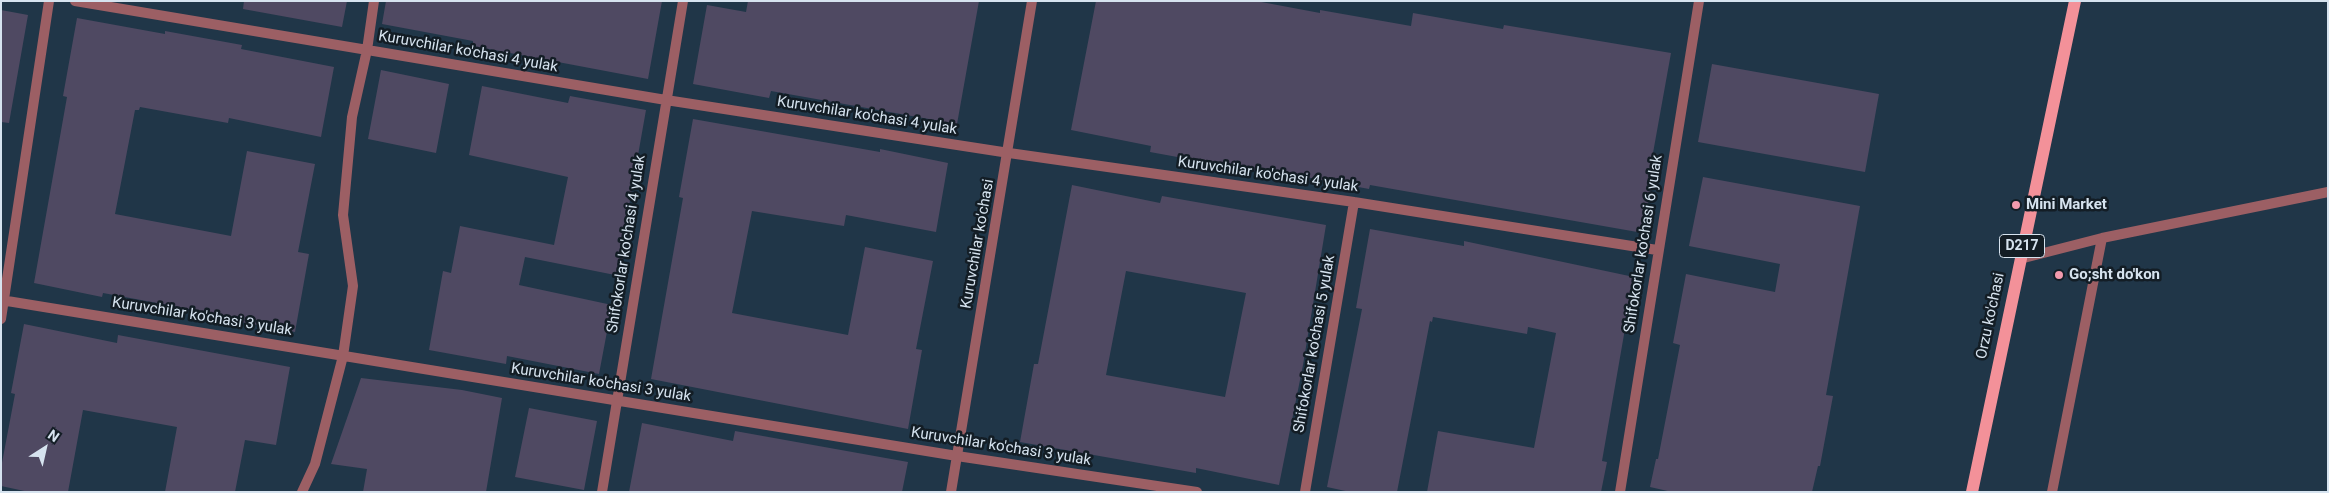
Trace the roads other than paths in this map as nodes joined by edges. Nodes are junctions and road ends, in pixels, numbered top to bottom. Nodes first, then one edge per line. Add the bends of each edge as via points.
1 (49, 1) edge
2 (75, 1) edge
3 (374, 1) edge
4 (683, 1) edge
5 (1032, 1) edge
6 (1699, 1) edge
7 (2075, 1) edge
8 (367, 50) junction
9 (666, 100) junction
10 (1009, 153) junction
11 (2328, 192) edge
12 (1354, 202) junction
13 (2102, 238) junction
14 (1657, 250) junction
15 (2020, 259) junction
16 (3, 300) edge
17 (1, 319) edge
18 (343, 356) junction
19 (617, 401) junction
20 (957, 456) junction
21 (302, 492) edge
22 (602, 492) edge
23 (952, 492) edge
24 (1198, 492) edge
25 (1305, 492) edge
26 (1620, 492) edge
27 (1972, 492) edge
28 (2052, 492) edge

1 - 16 street
2 - 8 street, Kuruvchilar ko'chasi 4 yulak
3 - 8 street
4 - 9 street, Shifokorlar ko'chasi 4 yulak
5 - 10 street, Kuruvchilar ko'chasi
6 - 14 street, Shifokorlar ko'chasi 6 yulak
7 - 15 main road, Orzu ko'chasi / D217
8 - 9 street, Kuruvchilar ko'chasi 4 yulak
8 - 18 street via 352,117 343,215 352,286
9 - 10 street, Kuruvchilar ko'chasi 4 yulak
9 - 19 street, Shifokorlar ko'chasi 4 yulak
10 - 12 street, Kuruvchilar ko'chasi 4 yulak
10 - 20 street, Kuruvchilar ko'chasi
11 - 13 street
12 - 14 street, Kuruvchilar ko'chasi 4 yulak
12 - 25 street, Shifokorlar ko'chasi 5 yulak
13 - 15 street
13 - 28 street
14 - 26 street, Shifokorlar ko'chasi 6 yulak
15 - 27 main road, Orzu ko'chasi / D217
16 - 17 street
16 - 18 street, Kuruvchilar ko'chasi 3 yulak
18 - 19 street, Kuruvchilar ko'chasi 3 yulak
18 - 21 street via 315,464
19 - 20 street, Kuruvchilar ko'chasi 3 yulak
19 - 22 street, Shifokorlar ko'chasi 4 yulak
20 - 23 street, Kuruvchilar ko'chasi
20 - 24 street, Kuruvchilar ko'chasi 3 yulak

